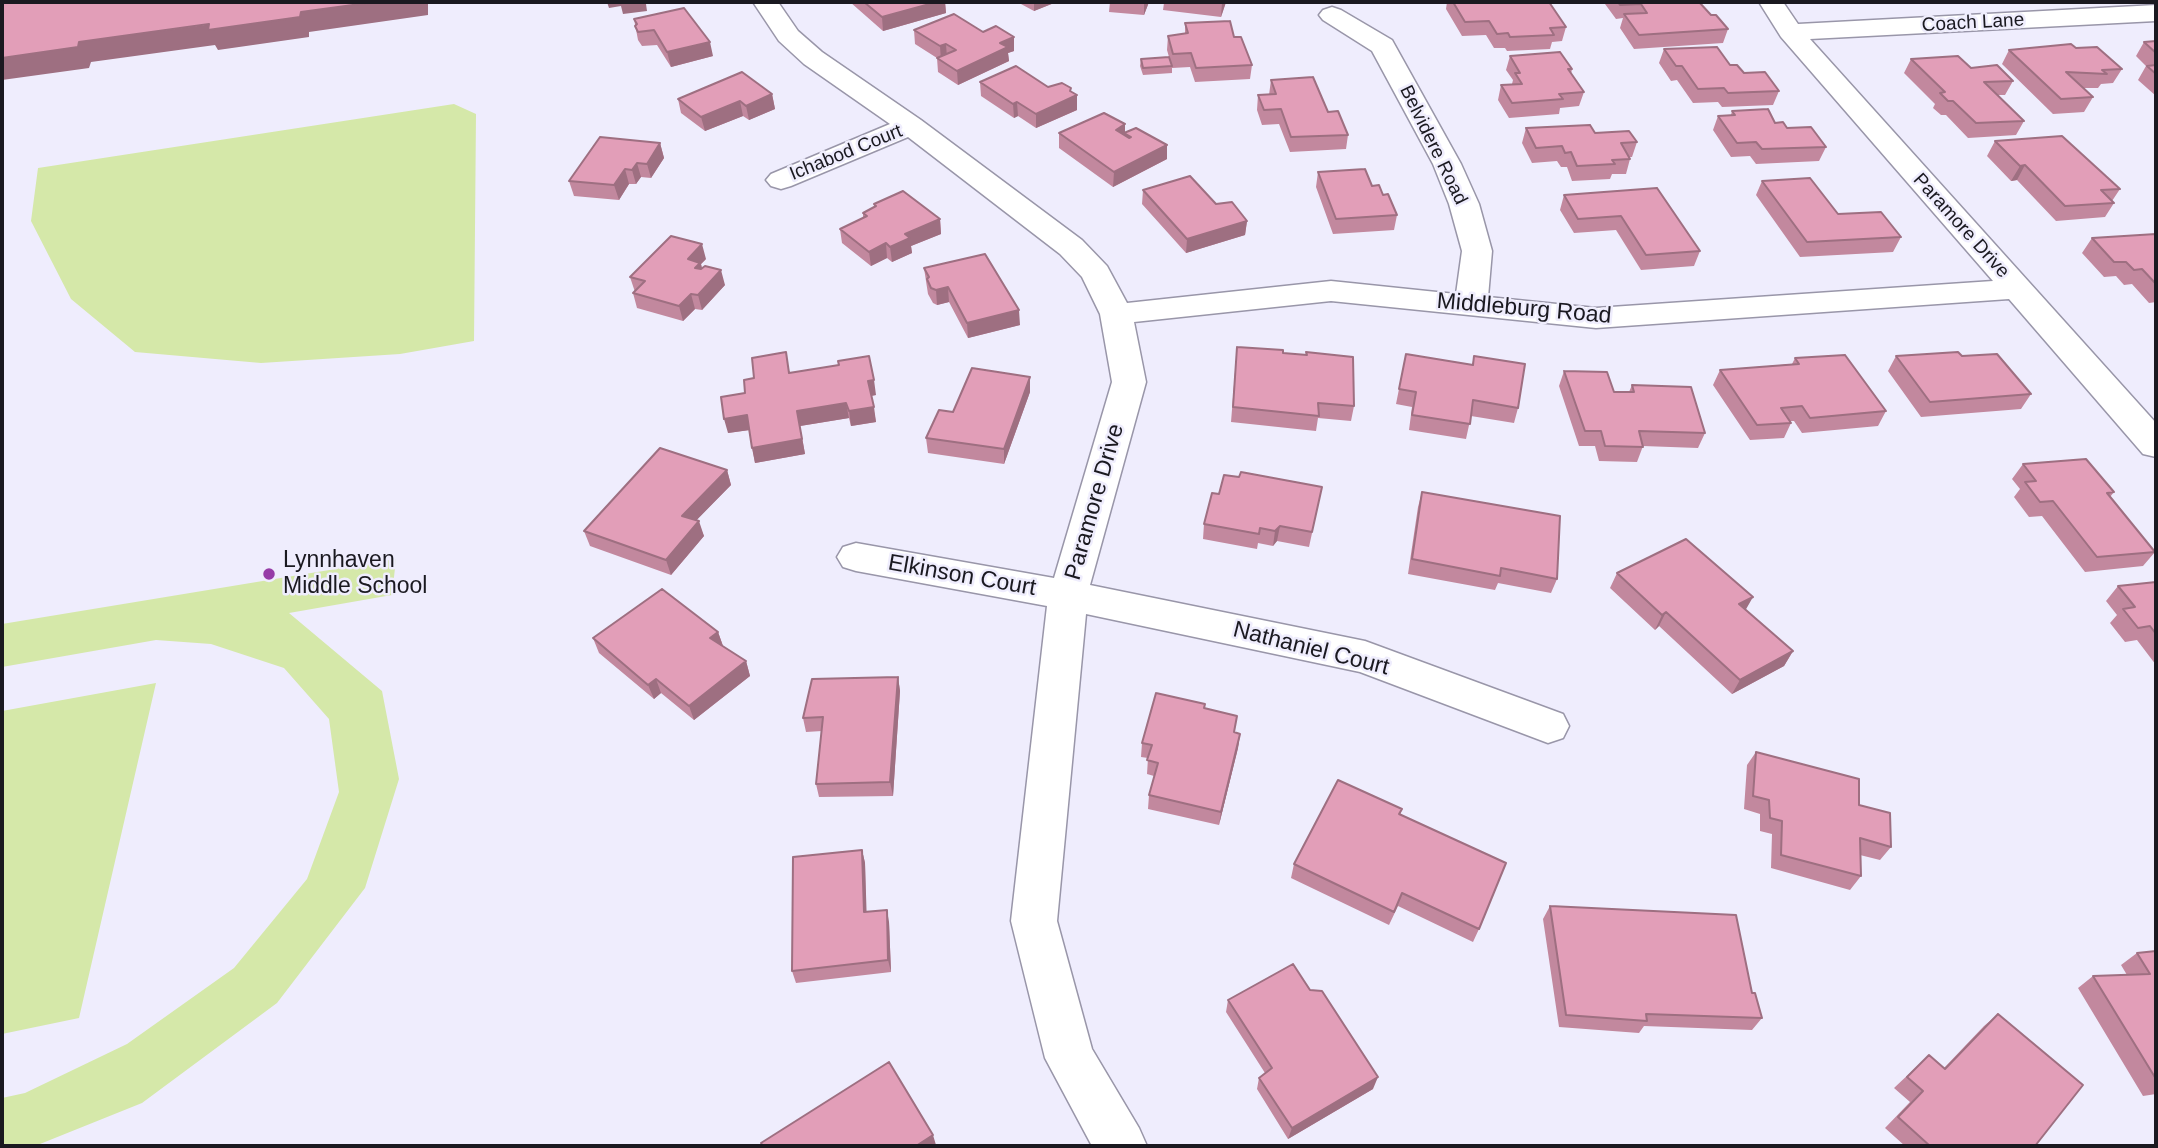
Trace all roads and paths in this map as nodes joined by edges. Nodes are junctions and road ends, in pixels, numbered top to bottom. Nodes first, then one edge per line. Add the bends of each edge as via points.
1 (766, 2) edge
2 (1771, 2) edge
3 (2156, 13) edge
4 (1332, 15) dead end
5 (1790, 33) junction
6 (911, 126) junction
7 (781, 180) dead end
8 (2017, 289) junction
9 (1471, 306) junction
10 (1116, 314) junction
11 (2156, 445) edge
12 (856, 557) dead end
13 (1068, 595) junction
14 (1548, 726) dead end
15 (1121, 1146) edge

1 - 6 street, Paramore Drive via 788,36 813,58
2 - 5 street, Paramore Drive
3 - 5 street, Coach Lane
4 - 9 street, Belvidere Road via 1383,46 1447,164 1477,251
5 - 8 street, Paramore Drive
6 - 7 street, Ichabod Court
6 - 10 street, Paramore Drive via 1071,247 1096,274
8 - 9 street, Middleburg Road via 1596,318
8 - 11 street, Paramore Drive
9 - 10 street, Middleburg Road via 1331,291
10 - 13 street, Paramore Drive via 1129,382
12 - 13 street, Elkinson Court
13 - 14 street, Nathaniel Court via 1365,657
13 - 15 street, Paramore Drive via 1034,921 1070,1058

